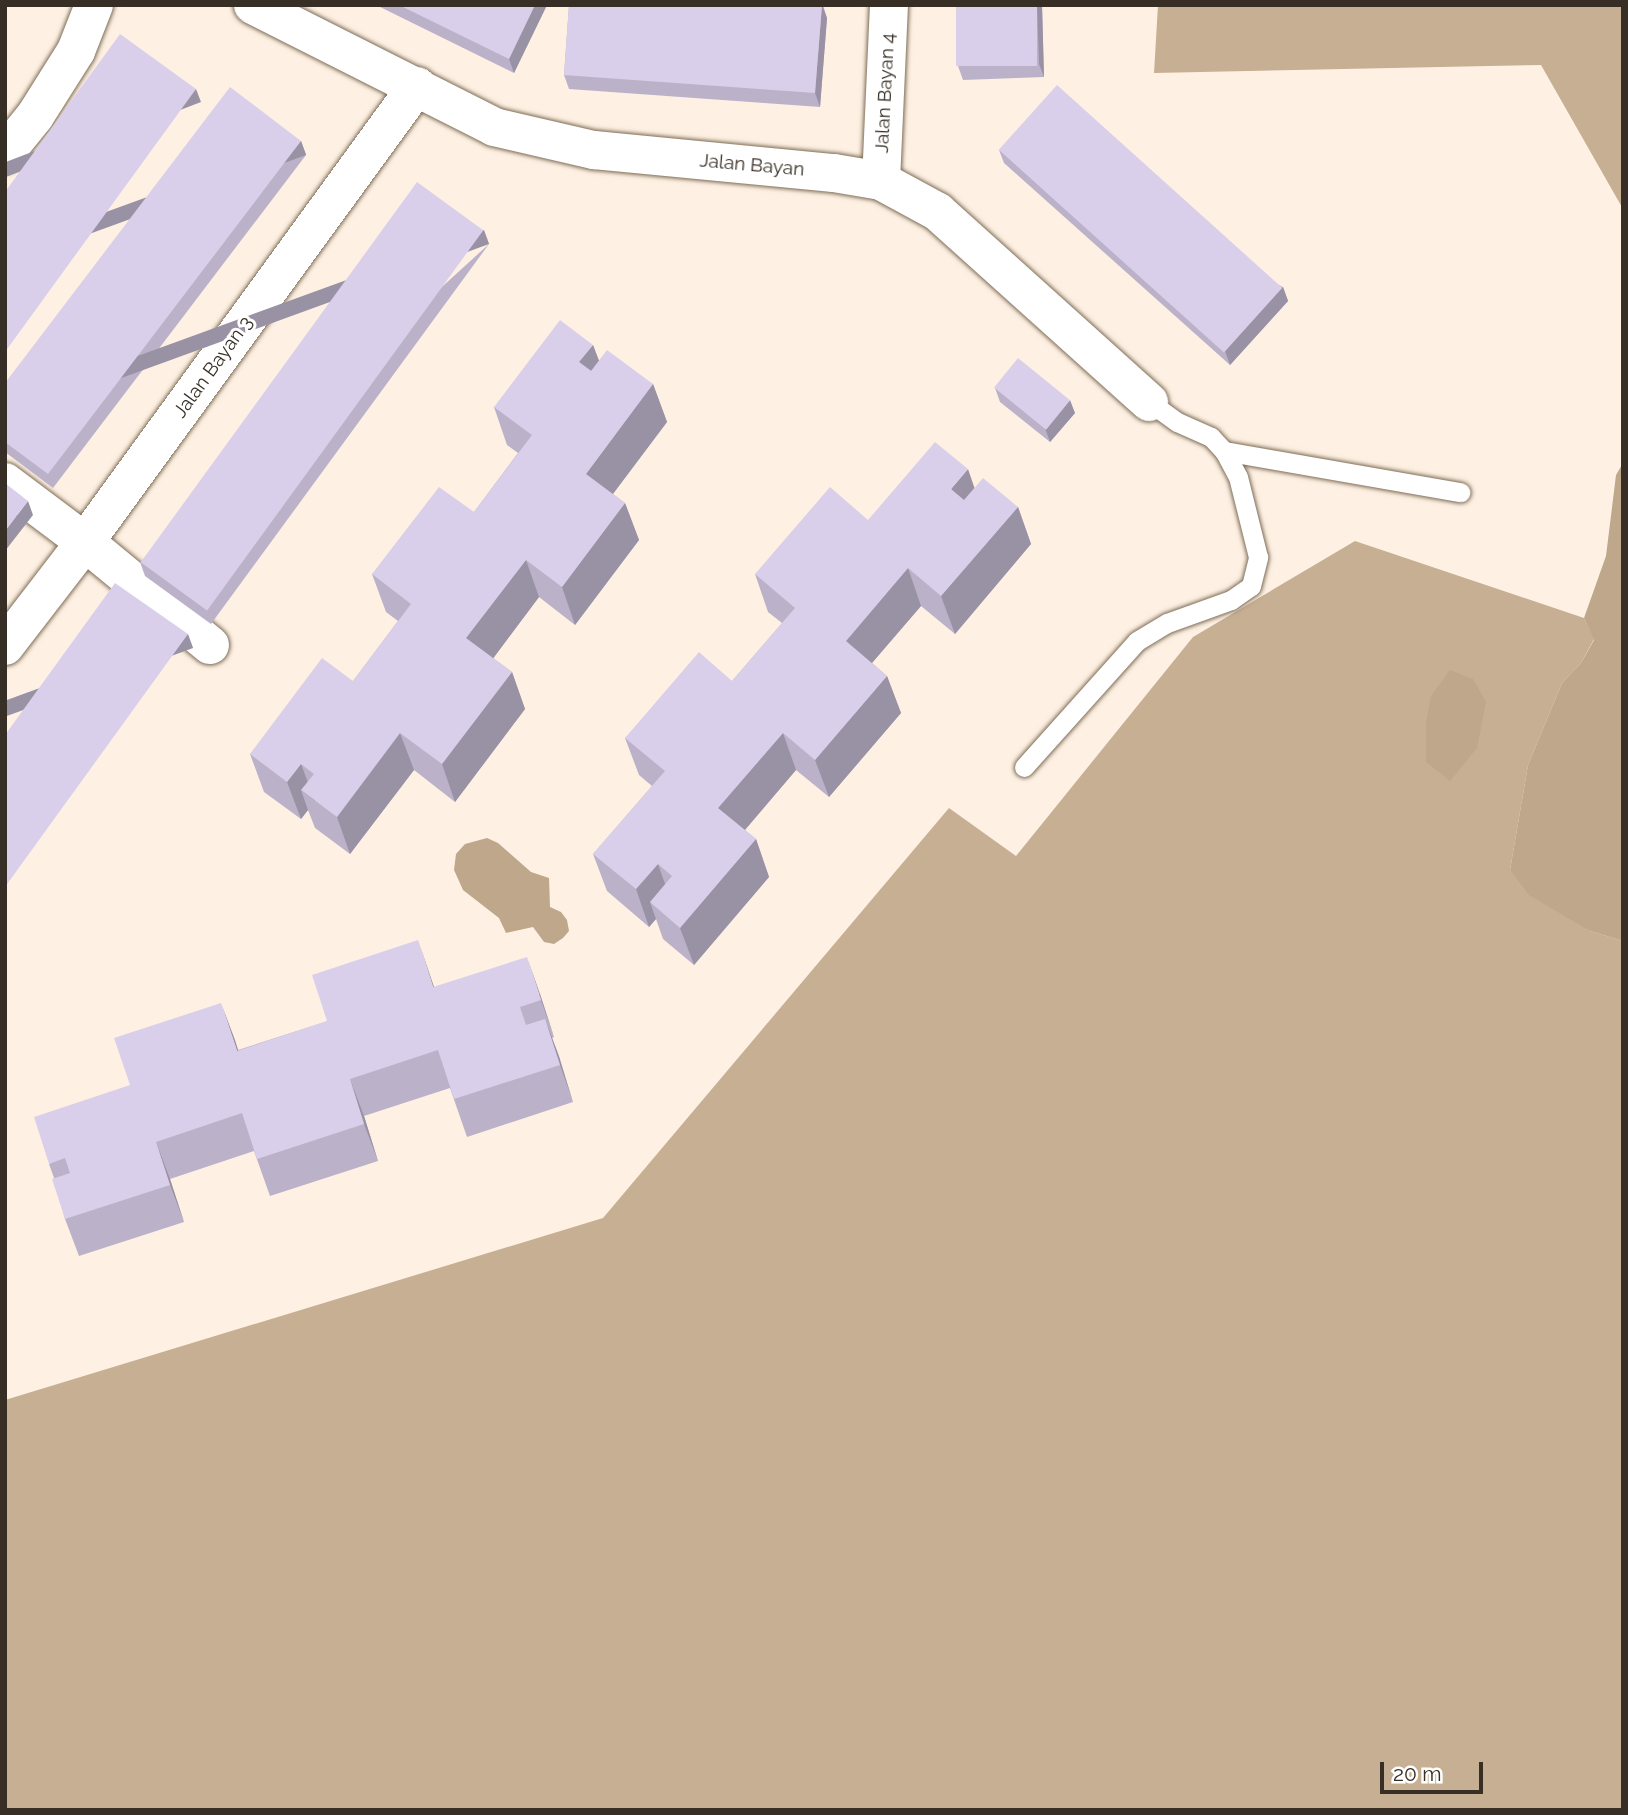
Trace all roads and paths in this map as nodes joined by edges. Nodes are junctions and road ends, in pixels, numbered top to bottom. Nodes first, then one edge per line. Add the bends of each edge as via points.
1 (94, 5) edge
2 (253, 5) edge
3 (889, 5) edge
4 (417, 86) junction
5 (5, 153) edge
6 (881, 181) junction
7 (1149, 402) joint
8 (1224, 451) junction
9 (5, 482) edge
10 (1460, 492) dead end
11 (85, 542) junction
12 (210, 645) dead end
13 (5, 646) edge
14 (1024, 767) dead end

1 - 5 street via 76,51
2 - 4 street, Jalan Bayan
3 - 6 street, Jalan Bayan 4
4 - 6 street, Jalan Bayan via 494,127 541,141
4 - 11 street, Jalan Bayan 3
6 - 7 street, Jalan Bayan via 938,212
7 - 8 lane, Jalan Bayan via 1212,438
8 - 10 lane
8 - 14 lane via 1238,477 1258,558 1251,586 1231,600 1167,623 1137,640
9 - 11 street
11 - 12 street
11 - 13 street, Jalan Bayan 3

